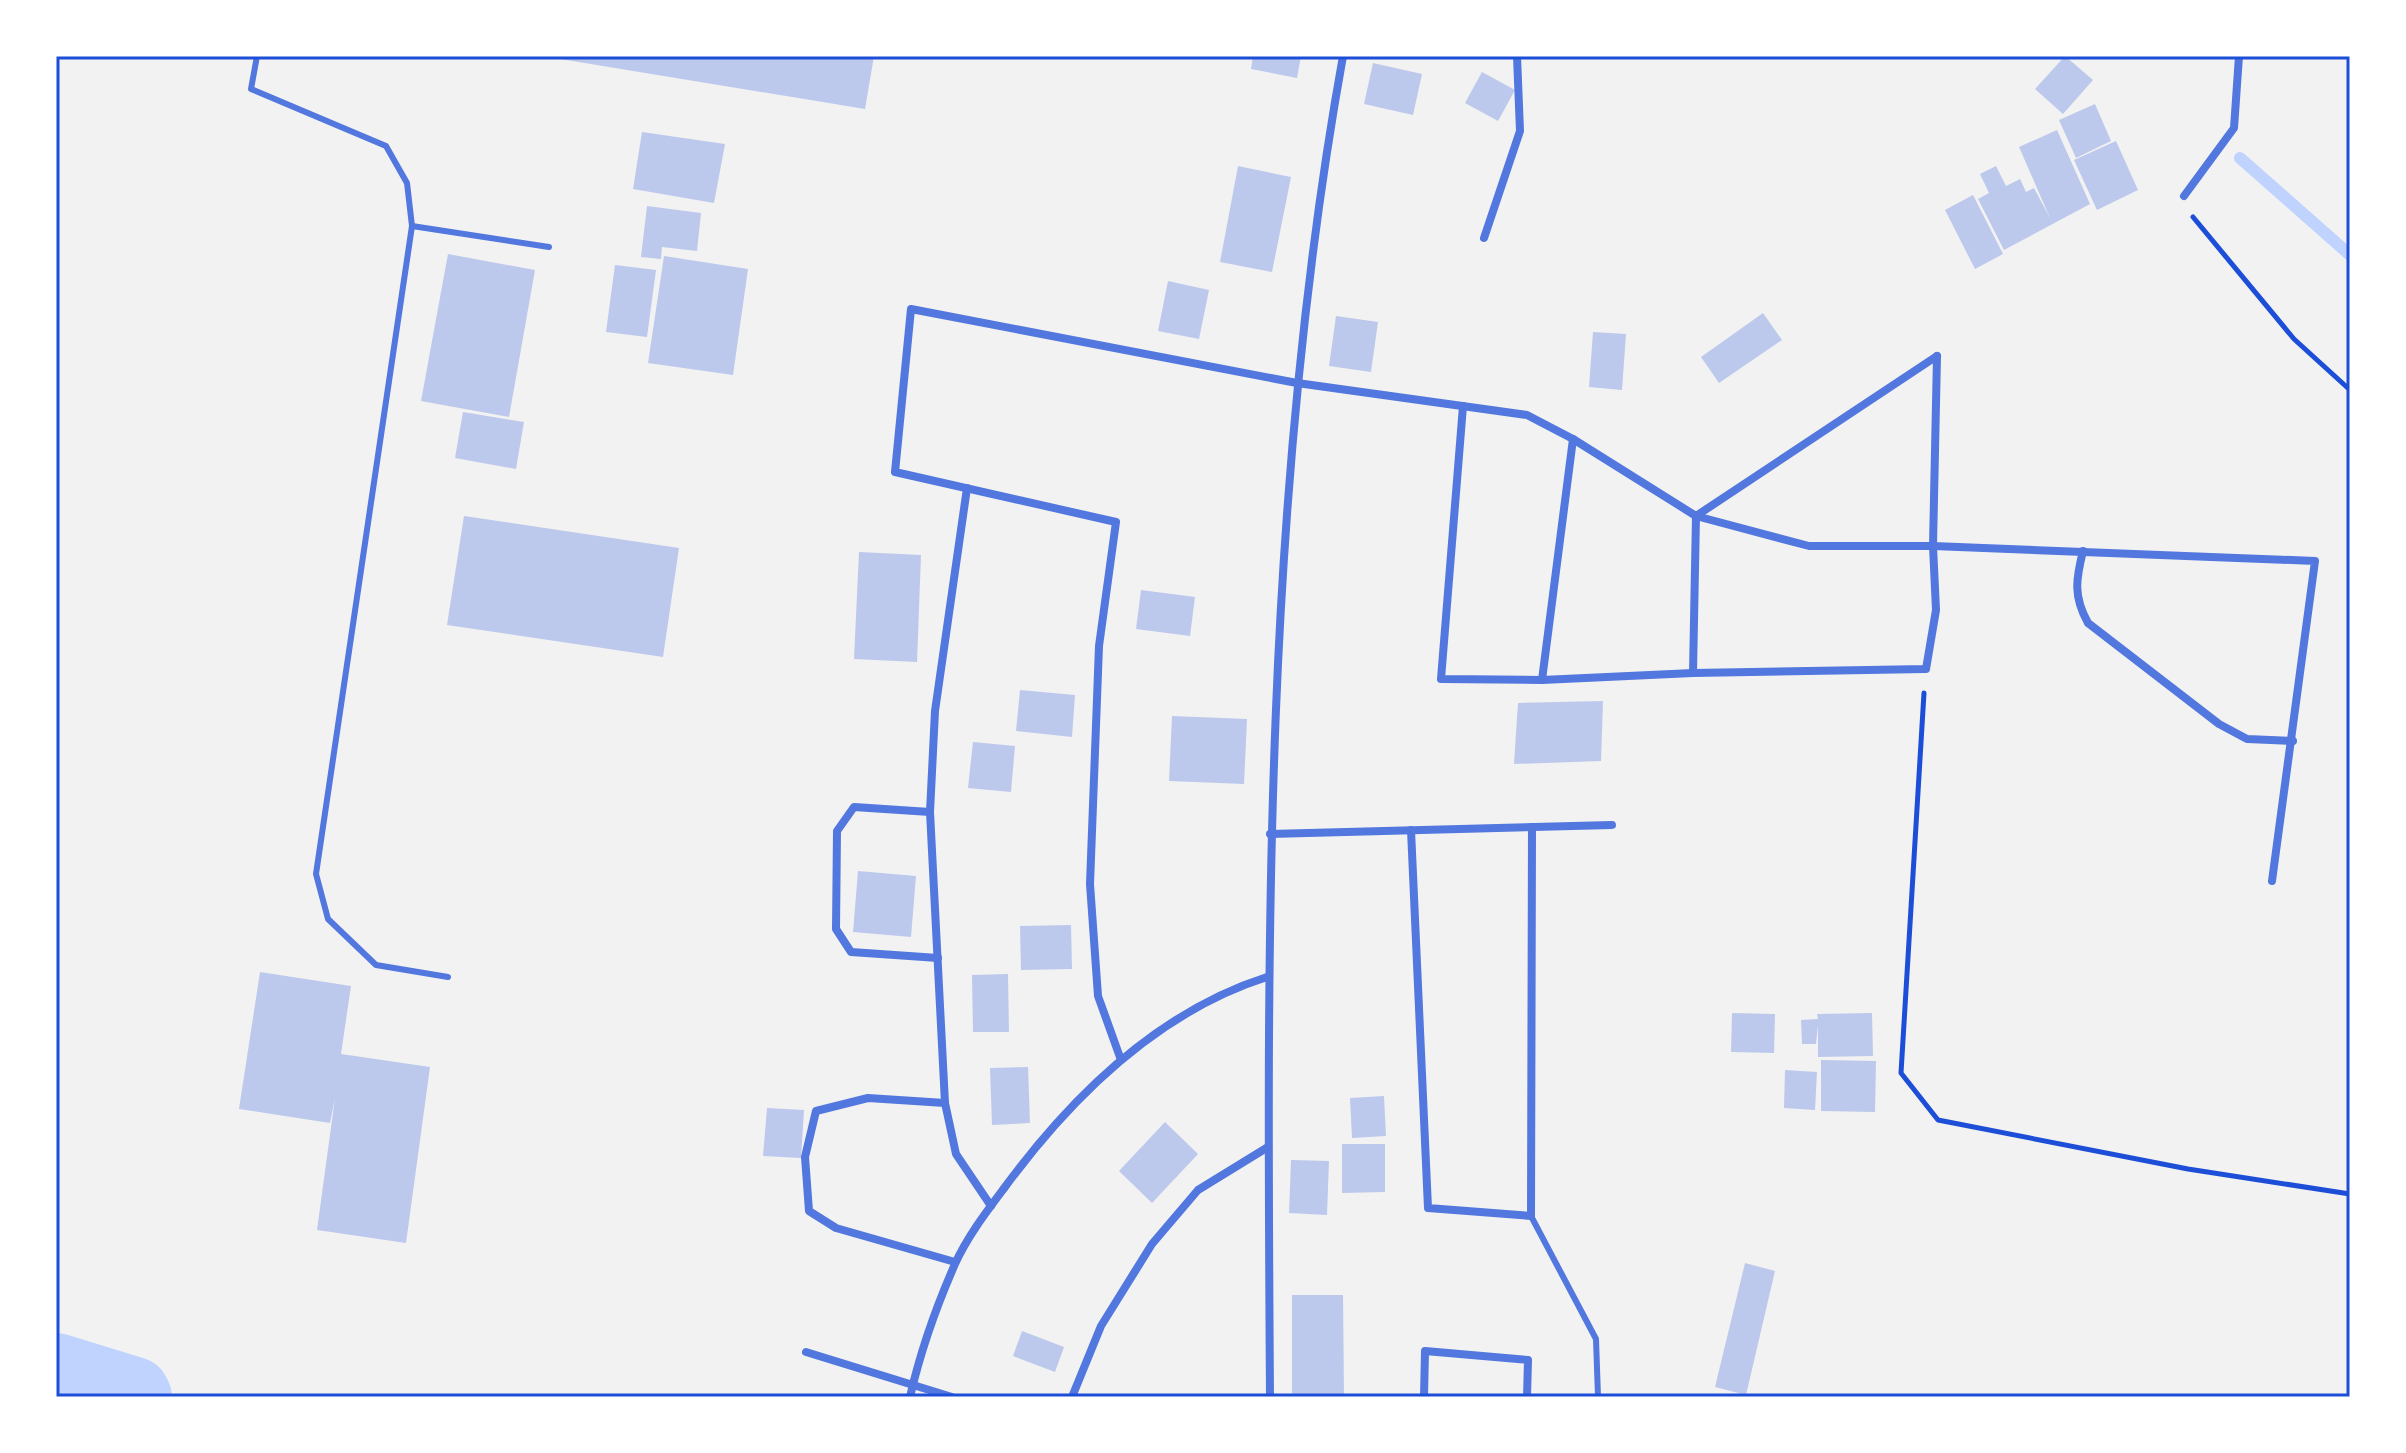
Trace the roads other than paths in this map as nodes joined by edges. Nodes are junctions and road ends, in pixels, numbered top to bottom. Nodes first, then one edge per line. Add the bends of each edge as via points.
1 (257, 56) edge
2 (1343, 56) edge
3 (1517, 56) edge
4 (2239, 56) edge
5 (2184, 196) road end
6 (412, 226) junction
7 (1484, 238) dead end
8 (549, 247) dead end
9 (1297, 383) junction
10 (1463, 406) junction
11 (1573, 439) junction
12 (967, 488) junction
13 (1696, 516) junction
14 (1933, 546) junction
15 (2083, 551) junction
16 (1693, 673) junction
17 (1542, 680) junction
18 (2293, 741) junction
19 (930, 812) junction
20 (1612, 825) dead end
21 (1532, 827) junction
22 (1411, 830) junction
23 (1270, 834) junction
24 (2272, 881) dead end
25 (938, 958) junction
26 (448, 977) dead end
27 (1267, 977) junction
28 (1121, 1060) junction
29 (945, 1103) junction
30 (1268, 1147) junction
31 (991, 1206) junction
32 (1531, 1216) junction
33 (955, 1262) junction
34 (806, 1352) dead end
35 (913, 1385) junction
36 (910, 1397) edge
37 (952, 1397) edge
38 (1072, 1397) edge
39 (1270, 1397) edge
40 (1424, 1397) edge
41 (1527, 1397) edge
42 (1598, 1397) edge

1 - 6 lane via 251,89 386,146 407,183
2 - 9 street
3 - 7 street via 1520,131
4 - 5 street via 2234,128
6 - 8 lane
6 - 26 lane via 316,874 328,919 376,965
9 - 10 street
9 - 12 street via 911,309 895,472
9 - 23 street
10 - 11 street via 1527,415
10 - 17 street via 1441,679
11 - 13 street
11 - 17 street
12 - 19 street via 935,711
12 - 28 street via 1116,522 1099,646 1090,884 1098,996
13 - 14 street via 1809,546
13 - 14 street via 1937,356
13 - 16 street
14 - 15 street
14 - 16 street via 1936,610 1926,669
15 - 18 street via 2074,585 2088,623 2219,724 2247,739
15 - 18 street via 2315,561
16 - 17 street
18 - 24 street
19 - 25 street
19 - 25 street via 854,807 837,831 836,929 851,952
20 - 21 street
21 - 22 street
21 - 32 street
22 - 23 street
22 - 32 street via 1428,1208
23 - 27 street
25 - 29 street
27 - 28 street via 1229,989 1190,1011
27 - 30 street
28 - 31 street via 1047,1133
29 - 31 street via 956,1154
29 - 33 street via 868,1098 816,1111 805,1157 809,1211 836,1228
30 - 38 street via 1198,1190 1152,1244 1101,1326
30 - 39 street
31 - 33 street
32 - 42 lane via 1596,1339
33 - 35 street
34 - 35 street
35 - 36 street
35 - 37 street
40 - 41 street via 1425,1351 1528,1360

